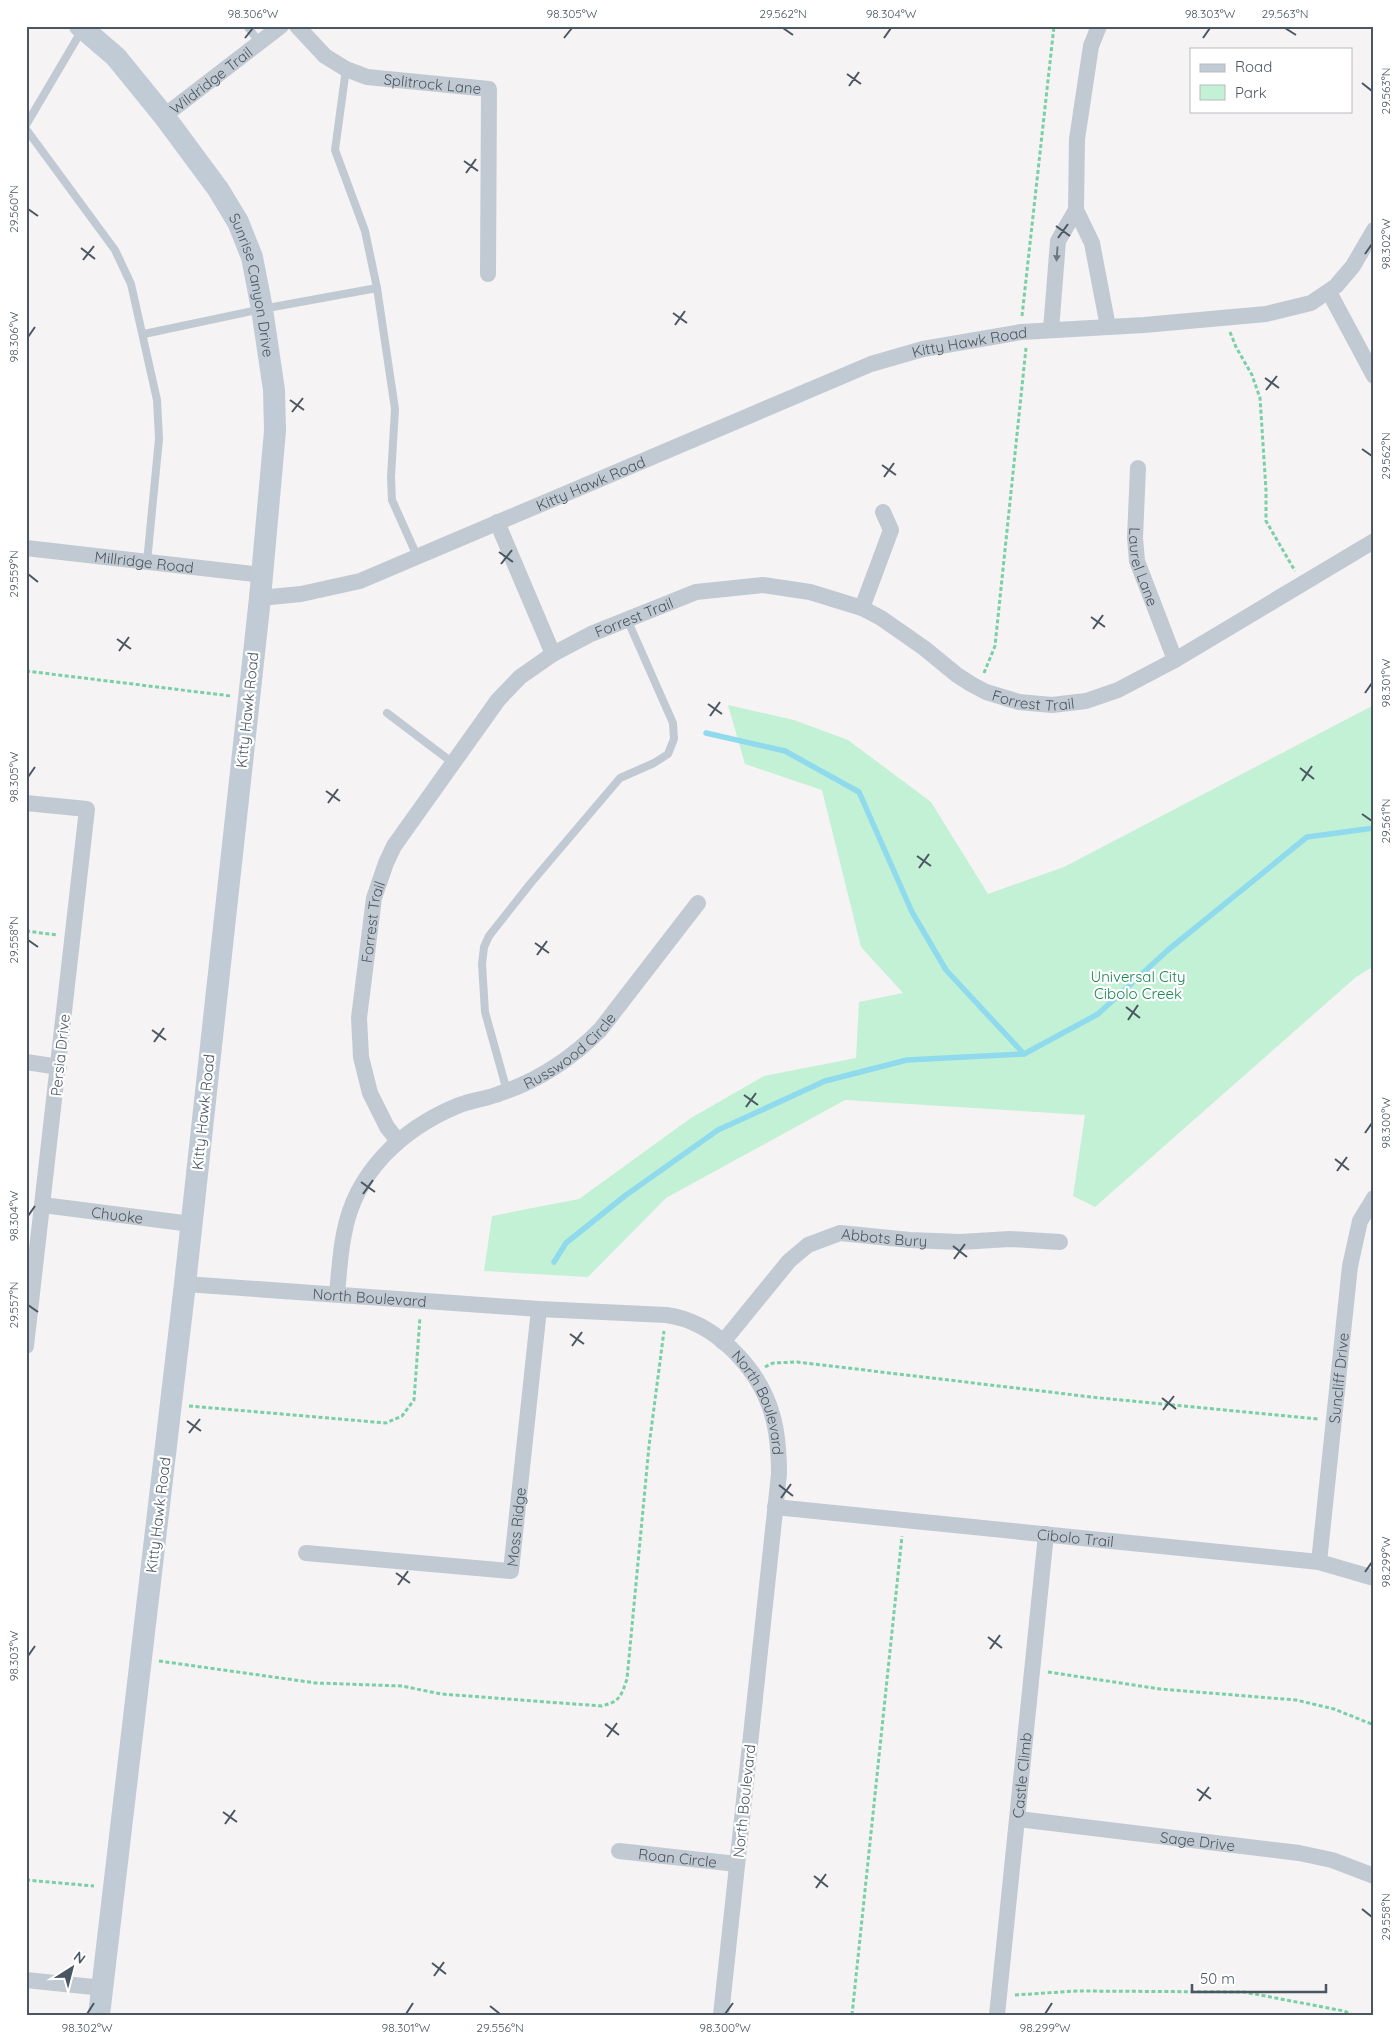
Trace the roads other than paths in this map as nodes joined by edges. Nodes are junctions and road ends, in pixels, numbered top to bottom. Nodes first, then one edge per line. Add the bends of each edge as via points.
1 (248, 26) edge
2 (281, 26) edge
3 (297, 26) edge
4 (1099, 26) edge
5 (81, 27) edge
6 (260, 43) junction
7 (346, 69) junction
8 (164, 116) junction
9 (26, 127) edge
10 (1076, 210) junction
11 (1374, 230) edge
12 (488, 274) dead end
13 (377, 288) junction
14 (1329, 292) junction
15 (262, 309) junction
16 (1108, 327) junction
17 (1051, 330) junction
18 (144, 334) junction
19 (1374, 376) edge
20 (1138, 468) dead end
21 (883, 512) dead end
22 (497, 522) junction
23 (1374, 541) edge
24 (26, 548) edge
25 (417, 556) junction
26 (146, 562) junction
27 (262, 575) junction
28 (260, 598) junction
29 (862, 608) junction
30 (627, 619) junction
31 (553, 654) junction
32 (1175, 660) junction
33 (387, 713) dead end
34 (453, 763) junction
35 (26, 803) edge
36 (698, 903) dead end
37 (26, 1062) edge
38 (59, 1067) junction
39 (507, 1091) junction
40 (398, 1141) junction
41 (1374, 1198) edge
42 (43, 1205) junction
43 (191, 1224) junction
44 (1060, 1242) dead end
45 (185, 1284) junction
46 (337, 1294) junction
47 (29, 1299) edge
48 (539, 1309) junction
49 (723, 1342) junction
50 (26, 1346) edge
51 (775, 1507) junction
52 (1046, 1534) junction
53 (306, 1553) dead end
54 (1319, 1562) junction
55 (1374, 1578) edge
56 (1018, 1819) junction
57 (619, 1850) dead end
58 (737, 1864) junction
59 (1374, 1876) edge
60 (26, 1980) edge
61 (103, 1988) junction
62 (99, 2015) edge
63 (721, 2015) edge
64 (997, 2015) edge

1 - 6 lane
2 - 6 street, Wildridge Trail
3 - 7 street, Splitrock Lane via 325,56
4 - 10 street via 1091,46 1077,140
5 - 8 street, Sunrise Canyon Drive via 116,57
5 - 9 lane
6 - 8 street, Wildridge Trail
7 - 12 street, Splitrock Lane via 367,76 489,89
7 - 13 lane via 335,150 365,231
8 - 15 street, Sunrise Canyon Drive via 238,222 252,257
9 - 18 lane via 116,250 131,284
10 - 16 street via 1092,243
10 -> 17 street via 1058,241
11 - 14 street, Kitty Hawk Road via 1353,266
13 - 15 lane
13 - 25 lane via 395,410 392,500
14 - 16 street, Kitty Hawk Road via 1311,303 1266,314
14 - 19 street
15 - 18 lane
15 - 27 street, Sunrise Canyon Drive via 274,390 275,431
16 - 17 street, Kitty Hawk Road
17 - 22 street, Kitty Hawk Road via 923,350 871,364
18 - 26 lane via 157,400 158,440
20 - 32 street, Laurel Lane via 1137,561
21 - 29 street via 891,530
22 - 25 street, Kitty Hawk Road
22 - 31 street
23 - 32 street, Forrest Trail
24 - 26 street, Millridge Road
25 - 28 street, Kitty Hawk Road via 360,580 301,594
26 - 27 street, Millridge Road
27 - 28 street, Sunrise Canyon Drive
28 - 43 street, Kitty Hawk Road
29 - 30 street, Forrest Trail via 810,592 763,585 696,592
29 - 32 street, Forrest Trail via 881,618 977,688 1018,702 1052,705 1086,701 1118,690
30 - 31 street, Forrest Trail
30 - 39 lane via 673,723 674,739 668,754 654,764 620,778 530,884 486,942 482,964 484,1012
31 - 34 street, Forrest Trail via 520,677 503,694
33 - 34 lane
34 - 40 street, Forrest Trail via 394,846 374,898 359,1018 361,1056 370,1093
35 - 38 street, Persia Drive via 87,810
36 - 39 street, Russwood Circle via 594,1036 550,1071
37 - 38 street
38 - 42 street, Persia Drive
39 - 40 street, Russwood Circle via 459,1105 428,1120
40 - 46 street via 370,1172 353,1202 344,1234
41 - 54 street, Suncliff Drive via 1360,1221 1350,1266
42 - 43 street, Chuoke
42 - 47 street, Persia Drive
43 - 45 street, Kitty Hawk Road
44 - 49 street, Abbots Bury via 910,1240 840,1233 808,1245 789,1261
45 - 46 street, North Boulevard
45 - 61 street, Kitty Hawk Road
46 - 48 street, North Boulevard
47 - 50 street, Persia Drive
48 - 49 street, North Boulevard via 681,1317
48 - 53 street, Moss Ridge via 511,1572
49 - 51 street, North Boulevard via 759,1384 772,1412 779,1443
51 - 52 street, Cibolo Trail
51 - 58 street, North Boulevard
52 - 54 street, Cibolo Trail
52 - 56 street, Castle Climb
54 - 55 street, Cibolo Trail
56 - 59 street, Sage Drive via 1299,1852
56 - 64 street, Castle Climb
57 - 58 street, Roan Circle
58 - 63 street, North Boulevard
60 - 61 street
61 - 62 street, Kitty Hawk Road

